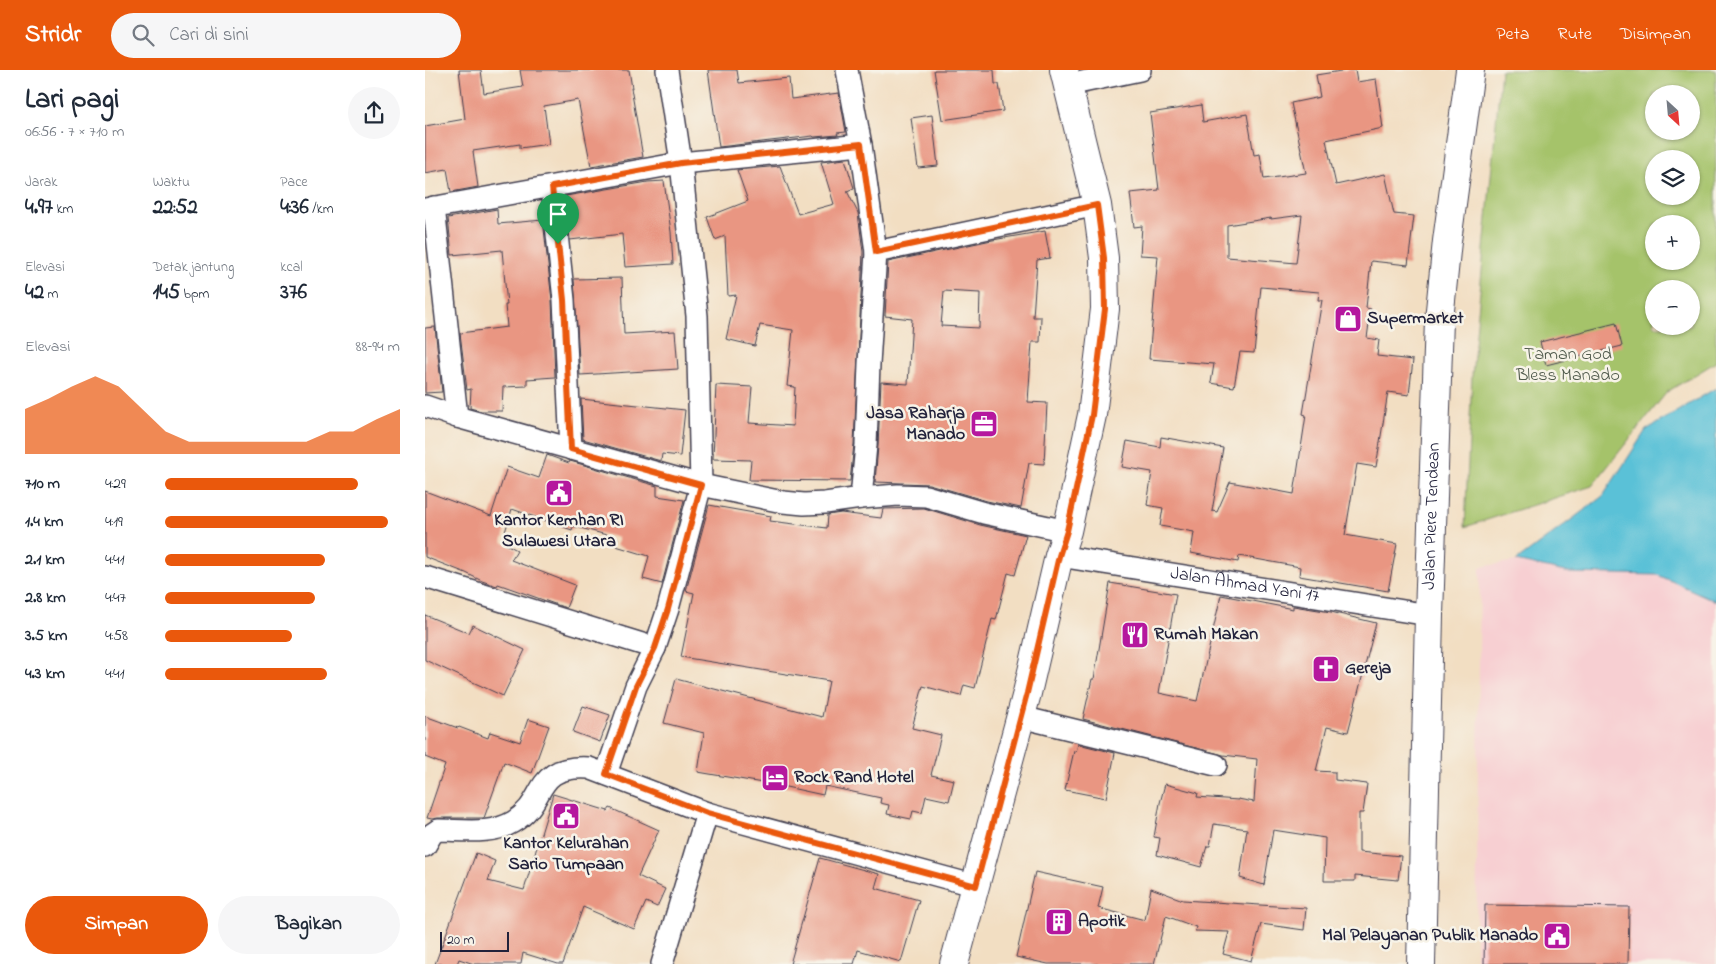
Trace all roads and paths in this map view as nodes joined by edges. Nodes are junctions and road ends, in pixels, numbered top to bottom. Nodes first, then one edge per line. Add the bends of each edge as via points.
1 (667, 70) edge
2 (847, 70) edge
3 (1140, 70) edge
4 (1470, 70) edge
5 (1066, 78) edge
6 (861, 144) junction
7 (681, 163) junction
8 (552, 187) junction
9 (1097, 205) junction
10 (429, 208) edge
11 (876, 252) junction
12 (425, 406) edge
13 (457, 417) junction
14 (571, 449) junction
15 (701, 485) junction
16 (861, 498) junction
17 (1063, 543) junction
18 (425, 577) edge
19 (1429, 614) junction
20 (655, 648) junction
21 (1021, 717) junction
22 (1216, 765) dead end
23 (606, 774) junction
24 (707, 813) junction
25 (425, 846) edge
26 (976, 886) junction
27 (663, 964) edge
28 (954, 964) edge
29 (1421, 964) edge

1 - 7 street
2 - 6 street
3 - 5 street
4 - 19 main road, Jalan Piere Tendean via 1439,320
5 - 9 main road
6 - 7 street
6 - 11 street
7 - 8 street
7 - 15 street via 697,316
8 - 10 street
8 - 14 street via 564,300
9 - 11 street
9 - 17 main road via 1104,258 1105,309 1092,415
10 - 13 street
11 - 16 street
12 - 13 street, Jalan Ahmad Yani 17
13 - 14 street, Jalan Ahmad Yani 17
14 - 15 street, Jalan Ahmad Yani 17
15 - 16 street, Jalan Ahmad Yani 17 via 804,504
15 - 20 street via 679,573
16 - 17 street, Jalan Ahmad Yani 17 via 926,496 984,513
17 - 19 street, Jalan Ahmad Yani 17
17 - 21 main road
18 - 20 street
19 - 29 main road, Jalan Piere Tendean
20 - 23 street via 636,686
21 - 22 street
21 - 26 main road
23 - 24 street
23 - 25 street via 589,768 560,771 549,777 527,810 514,822 486,830 438,830
24 - 26 street
24 - 27 street
26 - 28 main road

